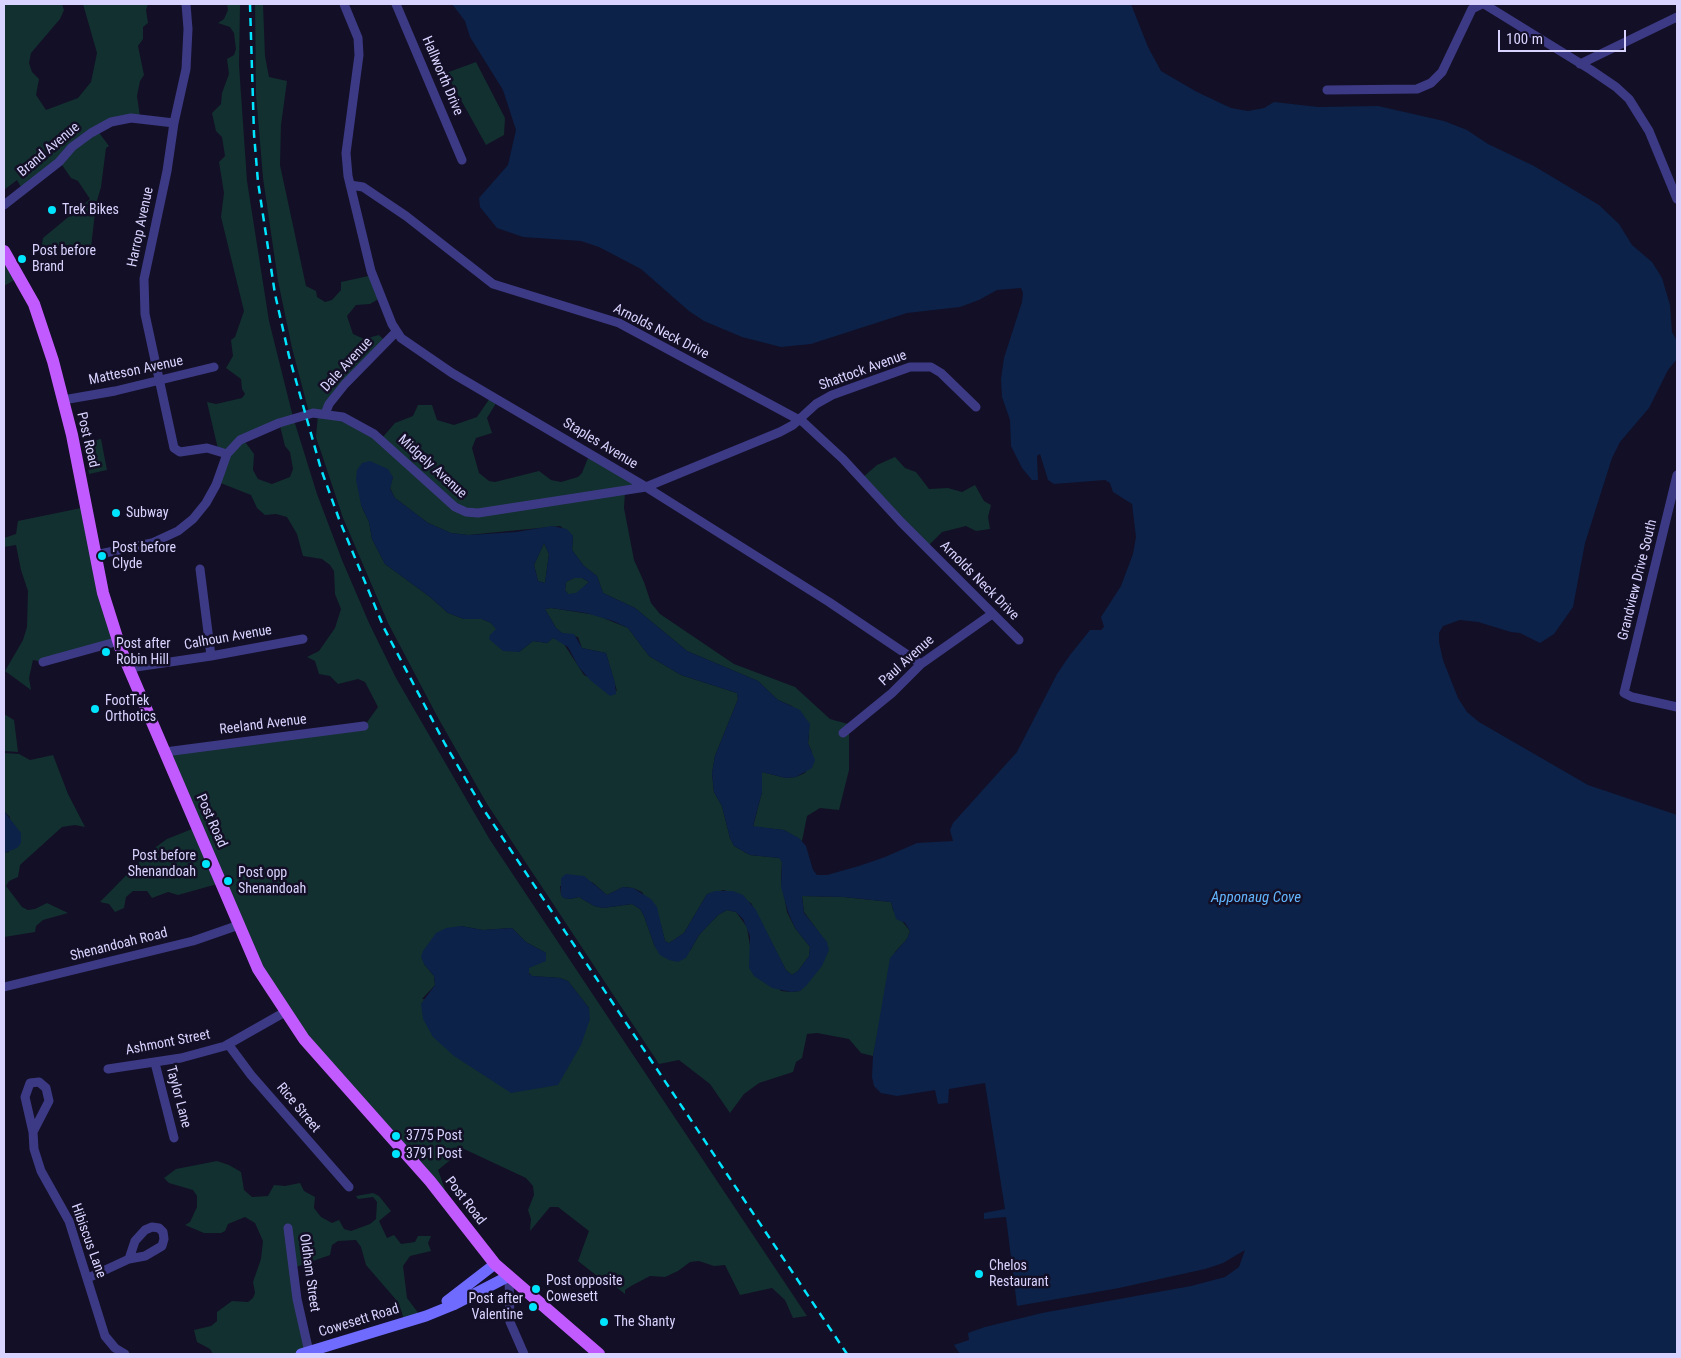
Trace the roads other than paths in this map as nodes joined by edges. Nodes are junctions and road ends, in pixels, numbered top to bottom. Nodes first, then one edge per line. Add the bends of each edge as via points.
1 (186, 4) edge
2 (344, 4) edge
3 (396, 4) edge
4 (1483, 4) edge
5 (1677, 17) edge
6 (1580, 64) junction
7 (1327, 90) dead end
8 (174, 123) junction
9 (462, 160) dead end
10 (350, 185) junction
11 (1677, 199) edge
12 (4, 204) edge
13 (4, 251) edge
14 (396, 332) junction
15 (214, 367) dead end
16 (159, 382) junction
17 (63, 400) junction
18 (976, 407) dead end
19 (325, 414) junction
20 (798, 420) junction
21 (227, 454) junction
22 (1677, 475) edge
23 (646, 487) junction
24 (1674, 504) edge
25 (96, 555) junction
26 (200, 569) dead end
27 (992, 614) junction
28 (303, 640) dead end
29 (1019, 640) dead end
30 (119, 642) junction
31 (211, 656) junction
32 (43, 662) dead end
33 (920, 664) junction
34 (129, 668) junction
35 (1677, 707) edge
36 (364, 726) dead end
37 (843, 734) dead end
38 (165, 752) junction
39 (239, 925) junction
40 (4, 987) edge
41 (285, 1012) junction
42 (228, 1044) junction
43 (155, 1062) junction
44 (108, 1069) dead end
45 (33, 1132) junction
46 (174, 1138) dead end
47 (349, 1188) dead end
48 (288, 1228) dead end
49 (129, 1259) dead end
50 (495, 1264) junction
51 (509, 1276) junction
52 (88, 1278) junction
53 (426, 1316) junction
54 (305, 1353) edge
55 (125, 1354) edge
56 (524, 1354) edge
57 (599, 1354) edge

1 - 8 street, Harrop Avenue via 186,69
2 - 10 street via 358,38 359,55 346,153
3 - 9 street, Hallworth Drive
4 - 6 street
4 - 7 street via 1472,9 1442,72 1431,83 1417,89
5 - 6 street
6 - 11 street via 1616,87 1639,112
8 - 12 street, Brand Avenue via 131,118 112,122 84,137 59,162
8 - 16 street, Harrop Avenue via 168,172 144,279 145,314
10 - 14 street, Staples Avenue via 371,271
10 - 20 street, Arnolds Neck Drive via 363,188 406,216 493,284 619,323
13 - 17 main road, Post Road via 34,304
14 - 19 street, Dale Avenue via 346,384
14 - 23 street, Staples Avenue via 419,352
15 - 16 street, Matteson Avenue
16 - 17 street, Matteson Avenue
16 - 21 street, Harrop Avenue via 174,448 180,452 207,448
17 - 25 main road, Post Road
18 - 20 street, Shattock Avenue via 941,373 918,366 832,395
19 - 21 street, Dale Avenue via 293,418 256,431 240,440
19 - 23 street, Midgely Avenue via 343,417 374,434 455,506 466,512 511,510
20 - 23 street, Shattock Avenue via 775,434
20 - 27 street, Arnolds Neck Drive via 843,459
21 - 25 street via 212,495 186,525 161,540
22 - 24 street, Grandview Drive South
23 - 33 street, Staples Avenue via 829,602
24 - 35 street, Grandview Drive South via 1624,692 1632,697
25 - 30 main road, Post Road
26 - 31 street
27 - 29 street, Arnolds Neck Drive
27 - 33 street, Paul Avenue
28 - 31 street, Calhoun Avenue
30 - 32 street
30 - 34 main road, Post Road
31 - 34 street, Calhoun Avenue
33 - 37 street, Paul Avenue via 892,693
34 - 38 main road, Post Road
36 - 38 street, Reeland Avenue
38 - 39 main road, Post Road
39 - 40 street, Shenandoah Road via 193,941
39 - 41 main road, Post Road via 258,969
41 - 42 street, Ashmont Street
41 - 50 main road, Post Road via 304,1039 430,1182
42 - 43 street, Ashmont Street
42 - 47 street, Rice Street
43 - 44 street, Ashmont Street
43 - 46 street, Taylor Lane
45 - 45 street, Hibiscus Lane via 25,1097 30,1083 39,1082 46,1088 49,1101
45 - 52 street, Hibiscus Lane via 41,1171 69,1221
48 - 54 street, Oldham Street
49 - 52 street
50 - 51 main road, Post Road
50 - 53 main road, Cowesett Road
51 - 53 main road, Cowesett Road
51 - 56 street via 510,1322
51 - 57 main road, Post Road
52 - 55 street, Hibiscus Lane via 106,1336 115,1348
53 - 54 main road, Cowesett Road

